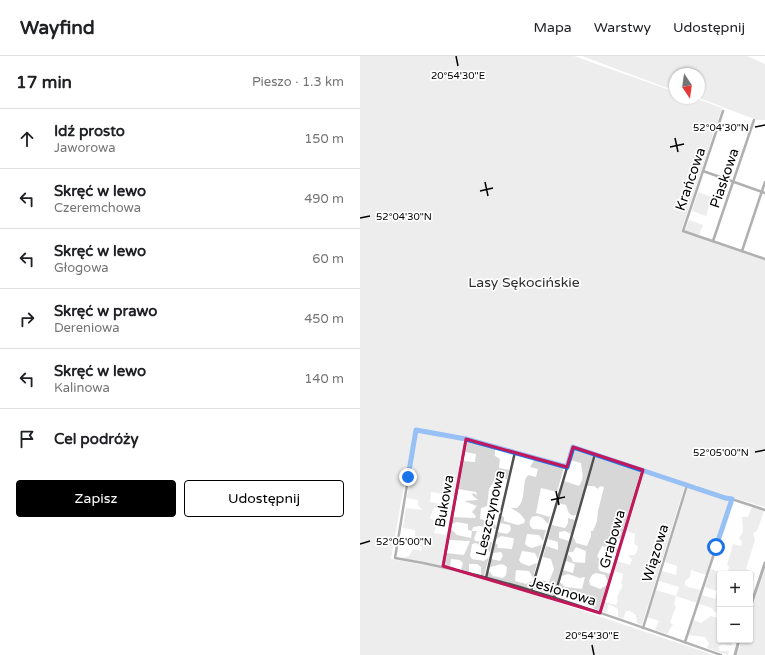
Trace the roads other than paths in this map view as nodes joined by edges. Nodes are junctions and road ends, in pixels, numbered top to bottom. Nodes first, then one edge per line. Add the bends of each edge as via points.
1 (723, 111) dead end
2 (754, 120) dead end
3 (703, 171) junction
4 (733, 182) junction
5 (765, 182) edge
6 (763, 192) edge
7 (713, 242) junction
8 (742, 251) junction
9 (765, 259) edge
10 (466, 439) junction
11 (515, 452) junction
12 (595, 454) junction
13 (567, 467) junction
14 (643, 470) junction
15 (687, 485) junction
16 (732, 499) junction
17 (765, 510) edge
18 (765, 564) edge
19 (443, 566) junction
20 (486, 578) junction
21 (531, 591) junction
22 (554, 598) junction
23 (750, 607) edge
24 (600, 613) junction
25 (643, 628) junction
26 (685, 642) junction
27 (739, 643) edge
28 (721, 655) edge
29 (734, 655) edge

1 - 3 street, Krańcowa
2 - 4 street, Piaskowa
3 - 4 street
3 - 7 street, Krańcowa via 683,231
4 - 6 street
4 - 7 street, Piaskowa
5 - 6 street
6 - 8 street
7 - 8 street
8 - 9 street
10 - 11 street
10 - 19 street, Bukowa
10 - 19 street, Jesionowa via 416,430 395,558
11 - 13 street
11 - 20 street, Leszczynowa
12 - 13 street via 574,447
12 - 14 street
12 - 22 street
13 - 21 street
14 - 15 street
14 - 24 street, Grabowa
15 - 16 street
15 - 25 street, Wiązowa
16 - 17 street
16 - 26 street
18 - 23 street
19 - 20 street, Jesionowa
20 - 21 street, Jesionowa
21 - 22 street, Jesionowa
22 - 24 street, Jesionowa
24 - 25 street, Jesionowa
25 - 26 street, Jesionowa
26 - 28 street, Jesionowa
27 - 29 street

